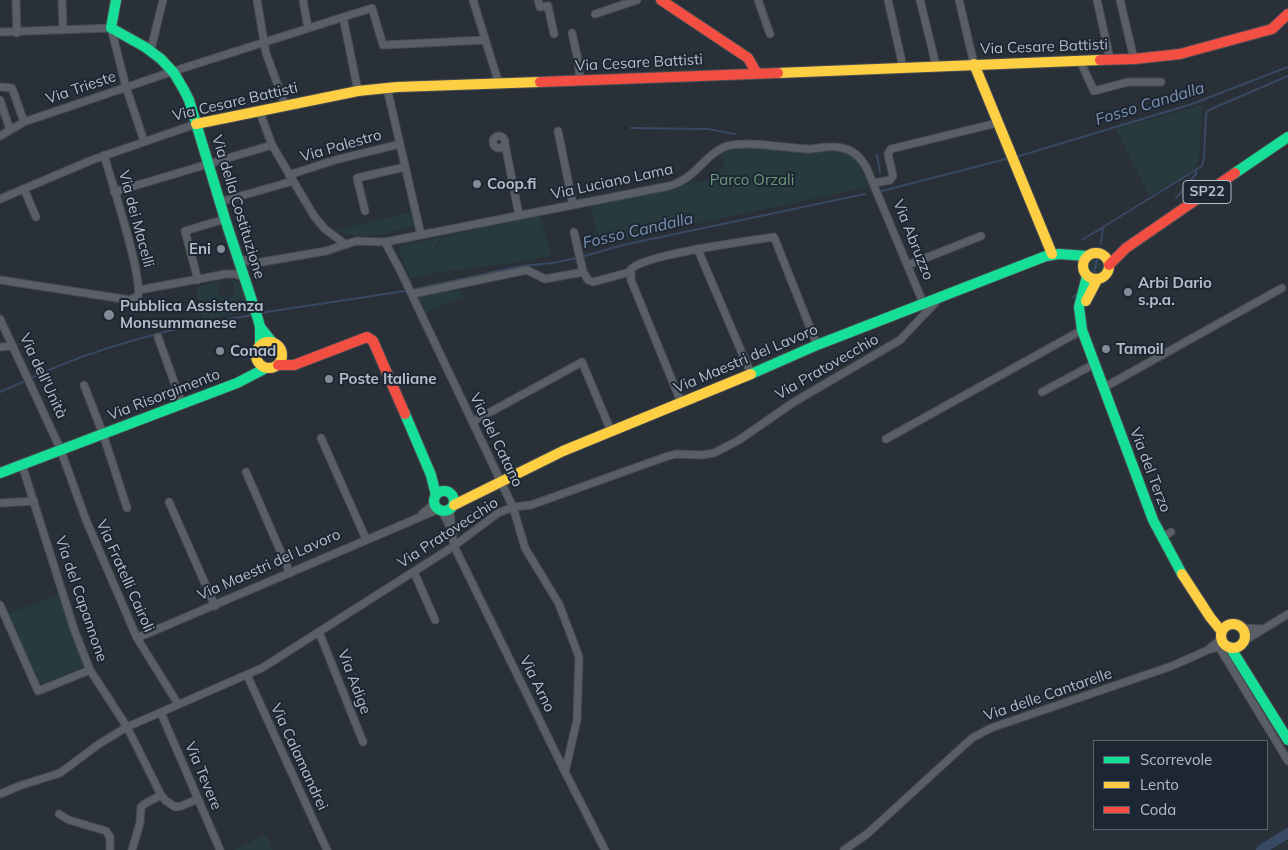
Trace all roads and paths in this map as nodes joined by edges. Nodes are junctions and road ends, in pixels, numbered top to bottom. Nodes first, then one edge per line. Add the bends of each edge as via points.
1 (16, 0) edge
2 (62, 0) edge
3 (116, 0) edge
4 (163, 0) edge
5 (257, 0) edge
6 (303, 0) edge
7 (473, 0) edge
8 (538, 0) edge
9 (637, 0) edge
10 (661, 0) edge
11 (758, 0) edge
12 (888, 0) edge
13 (920, 0) edge
14 (959, 0) edge
15 (1097, 0) edge
16 (1120, 0) edge
17 (595, 14) dead end
18 (1288, 14) edge
19 (343, 17) junction
20 (111, 28) junction
21 (308, 28) junction
22 (63, 30) junction
23 (0, 32) edge
24 (17, 33) junction
25 (572, 33) dead end
26 (554, 34) dead end
27 (770, 34) dead end
28 (485, 40) junction
29 (264, 42) junction
30 (151, 49) junction
31 (1110, 59) junction
32 (1134, 59) junction
33 (1080, 61) junction
34 (974, 64) junction
35 (936, 65) junction
36 (903, 67) junction
37 (174, 71) junction
38 (756, 72) junction
39 (580, 81) junction
40 (1161, 82) dead end
41 (500, 84) junction
42 (0, 87) edge
43 (126, 87) junction
44 (387, 88) junction
45 (358, 91) junction
46 (0, 100) edge
47 (285, 105) junction
48 (259, 110) junction
49 (24, 122) junction
50 (998, 123) junction
51 (196, 124) junction
52 (10, 130) junction
53 (558, 131) dead end
54 (0, 136) edge
55 (1288, 137) edge
56 (144, 141) junction
57 (400, 144) junction
58 (505, 144) dead end
59 (272, 145) junction
60 (104, 155) junction
61 (209, 163) junction
62 (405, 167) junction
63 (291, 178) junction
64 (875, 185) junction
65 (24, 189) junction
66 (114, 192) junction
67 (0, 199) edge
68 (220, 202) junction
69 (573, 205) junction
70 (365, 210) dead end
71 (519, 215) junction
72 (36, 217) dead end
73 (225, 219) junction
74 (574, 232) dead end
75 (421, 234) junction
76 (981, 236) dead end
77 (231, 237) junction
78 (385, 242) junction
79 (345, 244) junction
80 (698, 250) junction
81 (1052, 254) junction
82 (1087, 256) junction
83 (239, 259) junction
84 (1034, 260) junction
85 (1107, 260) junction
86 (256, 263) junction
87 (908, 266) junction
88 (582, 270) junction
89 (630, 272) junction
90 (1089, 274) junction
91 (244, 278) junction
92 (0, 280) edge
93 (198, 280) junction
94 (1282, 288) dead end
95 (139, 290) junction
96 (412, 294) junction
97 (938, 299) junction
98 (924, 305) junction
99 (257, 318) junction
100 (0, 319) edge
101 (1081, 326) junction
102 (158, 337) dead end
103 (817, 345) junction
104 (13, 346) junction
105 (260, 346) junction
106 (277, 346) junction
107 (0, 347) edge
108 (322, 353) junction
109 (256, 357) junction
110 (1094, 364) junction
111 (278, 365) junction
112 (266, 368) junction
113 (751, 374) junction
114 (237, 383) junction
115 (84, 385) dead end
116 (1103, 388) junction
117 (1042, 392) dead end
118 (681, 402) junction
119 (182, 404) junction
120 (472, 422) junction
121 (611, 431) junction
122 (100, 435) junction
123 (321, 438) dead end
124 (886, 440) dead end
125 (60, 448) junction
126 (22, 466) junction
127 (2, 472) edge
128 (246, 472) dead end
129 (501, 482) junction
130 (34, 501) junction
131 (170, 502) dead end
132 (444, 502) junction
133 (0, 503) edge
134 (513, 507) junction
135 (127, 508) dead end
136 (1171, 532) dead end
137 (1161, 538) junction
138 (366, 540) junction
139 (454, 546) junction
140 (414, 572) junction
141 (290, 573) junction
142 (0, 605) edge
143 (215, 606) junction
144 (1288, 614) edge
145 (435, 620) dead end
146 (3, 622) edge
147 (1242, 628) joint
148 (1262, 629) junction
149 (320, 632) junction
150 (137, 638) junction
151 (1229, 640) junction
152 (90, 670) junction
153 (1241, 671) junction
154 (247, 675) junction
155 (178, 704) junction
156 (161, 712) junction
157 (128, 727) junction
158 (1288, 740) edge
159 (362, 742) dead end
160 (1288, 761) edge
161 (565, 772) junction
162 (0, 794) edge
163 (161, 795) junction
164 (198, 799) junction
165 (58, 814) dead end
166 (110, 850) edge
167 (132, 850) edge
168 (220, 850) edge
169 (327, 850) edge
170 (605, 850) edge
171 (844, 850) edge

1 - 24 street
2 - 22 street
3 - 20 street
4 - 30 street
5 - 29 street
6 - 21 street
7 - 28 street
8 - 26 street via 540,7 548,6
9 - 17 street
10 - 38 street via 748,58
11 - 27 street
12 - 36 street
13 - 35 street
14 - 34 street
15 - 31 street
16 - 32 street
18 - 32 street, Via Cesare Battisti via 1272,29 1260,33 1180,54
19 - 21 street, Via Trieste
19 - 28 street, Via Trieste via 372,8 383,45
19 - 45 street
20 - 22 street
20 - 30 street, Via della Costituzione
20 - 43 street
21 - 29 street, Via Trieste
22 - 24 street
23 - 24 street
25 - 39 street
28 - 41 street
29 - 37 street, Via Trieste
29 - 47 street
30 - 37 street, Via della Costituzione
31 - 32 street, Via Cesare Battisti
31 - 33 street, Via Cesare Battisti
33 - 34 street, Via Cesare Battisti
33 - 40 street via 1094,91 1128,82
34 - 35 street, Via Cesare Battisti
34 - 50 street
35 - 36 street, Via Cesare Battisti
36 - 38 street, Via Cesare Battisti
37 - 43 street, Via Trieste
37 - 51 street, Via della Costituzione
38 - 39 street, Via Cesare Battisti
39 - 41 street, Via Cesare Battisti
41 - 44 street, Via Cesare Battisti
42 - 49 street via 12,88
43 - 49 street, Via Trieste
43 - 56 street
44 - 45 street, Via Cesare Battisti
44 - 57 street, Via Palestro
45 - 47 street, Via Cesare Battisti
46 - 52 street
47 - 48 street, Via Cesare Battisti
48 - 51 street, Via Cesare Battisti
48 - 59 street
49 - 52 street, Via Trieste
50 - 64 street via 891,149 888,154 893,176
50 - 81 street
51 - 56 street, Via Cesare Battisti
51 - 61 street, Via della Costituzione
52 - 54 street, Via Trieste
53 - 69 street
55 - 85 street, SP22
56 - 60 street, Via Cesare Battisti
57 - 62 street, Via Palestro
57 - 63 street, Via Palestro via 335,160
58 - 71 street
59 - 61 street
59 - 63 street
60 - 65 street, Via Cesare Battisti
60 - 66 street, Via dei Macelli
61 - 66 street
61 - 68 street, Via della Costituzione
62 - 70 street via 357,178
62 - 75 street, Via Palestro
63 - 68 street
63 - 79 street via 314,216
64 - 69 street, Via Luciano Lama via 863,160 841,147 812,149 734,144 719,150 692,175 674,185
64 - 87 street, Via Abruzzo
65 - 67 street, Via Cesare Battisti
65 - 72 street
66 - 95 street, Via dei Macelli via 135,264
68 - 73 street, Via della Costituzione
69 - 71 street, Via Luciano Lama
71 - 75 street, Via Luciano Lama
73 - 77 street, Via della Costituzione
73 - 93 street via 185,231
74 - 88 street
75 - 78 street, Via Luciano Lama
76 - 87 street
77 - 83 street, Via della Costituzione
77 - 91 street via 230,244
78 - 79 street
78 - 96 street, Via del Catano
79 - 86 street via 326,251
80 - 89 street via 643,262
80 - 103 street via 774,237
80 - 113 street
81 - 82 street
81 - 84 street, Via Maestri del Lavoro
82 - 85 street via 1096,253
82 - 90 street via 1083,261
83 - 86 street
83 - 91 street, Via della Costituzione
84 - 90 street via 1071,261
84 - 97 street, Via Maestri del Lavoro
85 - 90 street, SP22 via 1109,269 1105,276
86 - 91 street
87 - 98 street, Via Abruzzo
88 - 89 street via 593,282
88 - 96 street via 545,279 527,270
89 - 118 street
90 - 101 street
91 - 93 street via 231,273
91 - 99 street, Via della Costituzione
92 - 95 street via 130,300 138,296
93 - 95 street
94 - 116 street
96 - 120 street, Via del Catano
97 - 98 street, Via Maestri del Lavoro
97 - 134 street, Via Pratovecchio via 895,343 714,453 668,456 531,505
98 - 103 street, Via Maestri del Lavoro
99 - 105 street, Via della Costituzione
99 - 106 street, Via della Costituzione via 266,336
100 - 104 street, Via dell'Unità
101 - 110 street, Via del Terzo
101 - 124 street
102 - 119 street
103 - 113 street, Via Maestri del Lavoro
104 - 107 street
104 - 125 street, Via dell'Unità
105 - 106 street via 264,343
105 - 109 street, Via Risorgimento
106 - 108 street, Via Risorgimento via 298,358
106 - 111 street via 282,358
108 - 111 street, Via Risorgimento via 294,365
108 - 132 street, Via Risorgimento via 360,339 373,341
109 - 112 street via 260,366
109 - 114 street, Via Risorgimento
110 - 116 street, Via del Terzo
110 - 117 street
111 - 112 street, Via Risorgimento
112 - 114 street, Via Risorgimento
113 - 118 street, Via Maestri del Lavoro
114 - 119 street, Via Risorgimento
115 - 122 street
116 - 137 street, Via del Terzo
118 - 121 street, Via Maestri del Lavoro
119 - 122 street, Via Risorgimento
120 - 121 street via 582,362
120 - 129 street, Via del Catano
121 - 129 street, Via Maestri del Lavoro
122 - 125 street, Via Risorgimento
122 - 135 street
123 - 138 street
125 - 126 street, Via Risorgimento
125 - 127 street
125 - 150 street, Via Fratelli Cairoli via 86,520
126 - 127 street, Via Risorgimento
126 - 130 street, Via del Capannone
128 - 141 street
129 - 132 street, Via Maestri del Lavoro
129 - 134 street, Via del Catano
130 - 133 street
130 - 152 street, Via del Capannone
131 - 143 street
132 - 138 street, Via Maestri del Lavoro via 413,520
132 - 139 street, Via Arno
134 - 139 street, Via Pratovecchio via 498,513
134 - 161 street, Via del Catano via 525,548 559,604 579,657 577,720
136 - 137 street
137 - 151 street, Via del Terzo via 1206,612
138 - 141 street, Via Maestri del Lavoro
139 - 140 street, Via Pratovecchio
139 - 161 street, Via Arno
140 - 145 street
140 - 149 street, Via Pratovecchio
141 - 143 street, Via Maestri del Lavoro
142 - 146 street
143 - 150 street, Via Maestri del Lavoro
144 - 148 street, Via delle Cantarelle
146 - 152 street via 38,690
147 - 148 street
147 - 151 street via 1244,633
148 - 151 street, Via delle Cantarelle
149 - 154 street, Via Pratovecchio
149 - 159 street, Via Adige
150 - 155 street, Via Fratelli Cairoli
151 - 153 street
151 - 153 street
151 - 171 street, Via delle Cantarelle via 1172,666 991,728 972,738 868,834
152 - 157 street, Via del Capannone
153 - 158 street
153 - 160 street
154 - 155 street, Via Pratovecchio
154 - 169 street, Via Calamandrei
155 - 156 street, Via Pratovecchio
156 - 157 street, Via Pratovecchio
156 - 164 street, Via Tevere
157 - 162 street, Via Pratovecchio via 60,773
157 - 163 street, Via del Capannone
161 - 170 street, Via Arno
163 - 164 street via 175,807
163 - 167 street via 141,807
164 - 168 street, Via Tevere
165 - 166 street via 106,831 110,837

